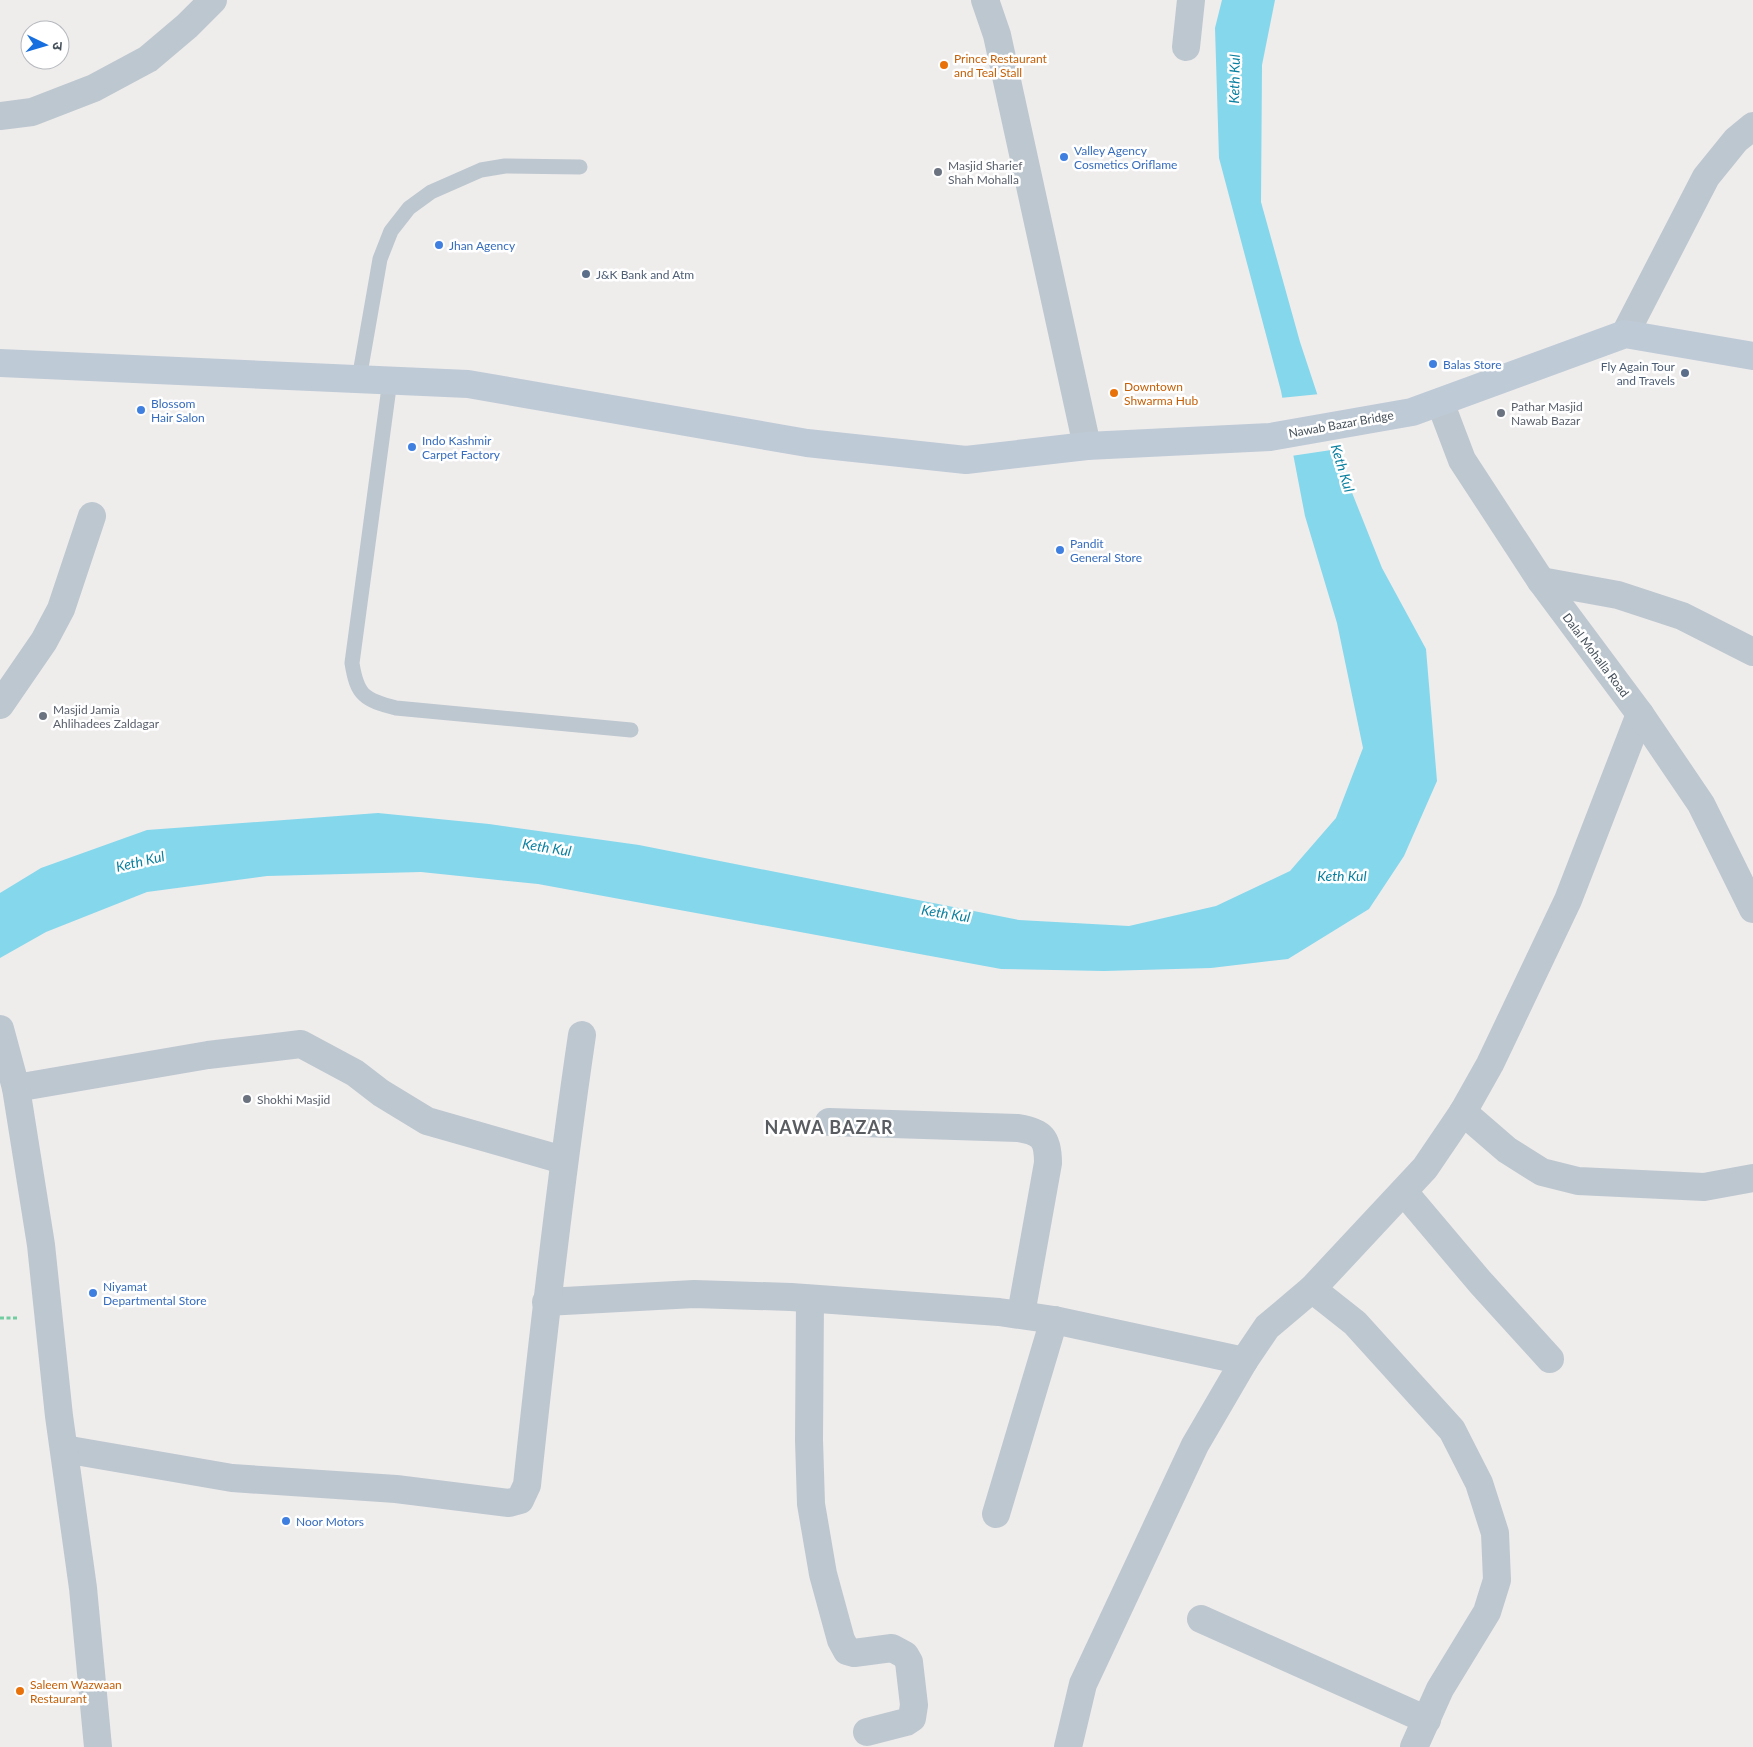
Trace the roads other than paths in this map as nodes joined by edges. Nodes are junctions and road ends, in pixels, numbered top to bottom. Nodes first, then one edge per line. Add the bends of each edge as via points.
1 (213, 0) edge
2 (985, 0) edge
3 (1191, 0) edge
4 (1186, 47) dead end
5 (0, 116) edge
6 (1753, 126) edge
7 (580, 167) dead end
8 (1625, 334) junction
9 (1753, 356) edge
10 (0, 363) edge
11 (359, 379) junction
12 (390, 380) junction
13 (1440, 402) junction
14 (1087, 446) junction
15 (92, 516) dead end
16 (1541, 581) junction
17 (1753, 652) edge
18 (0, 705) edge
19 (1640, 714) junction
20 (631, 730) dead end
21 (1753, 909) edge
22 (582, 1035) dead end
23 (3, 1039) edge
24 (16, 1088) junction
25 (1463, 1112) junction
26 (829, 1122) dead end
27 (563, 1160) junction
28 (1753, 1178) edge
29 (1404, 1192) junction
30 (1312, 1289) junction
31 (810, 1298) junction
32 (546, 1302) junction
33 (1020, 1314) junction
34 (1054, 1320) junction
35 (1550, 1359) dead end
36 (1244, 1361) junction
37 (64, 1449) junction
38 (996, 1514) dead end
39 (1201, 1620) dead end
40 (1427, 1720) junction
41 (867, 1732) dead end
42 (98, 1747) edge
43 (1068, 1747) edge
44 (1414, 1747) edge

1 - 5 street via 148,59 110,80 32,112
2 - 14 street via 997,35
3 - 4 street
6 - 8 street via 1736,140 1706,177
7 - 11 lane via 505,166 481,170 431,192 409,208 391,232 380,259
8 - 9 main road
8 - 13 main road, Nawab Bazar Bridge
10 - 11 main road, Nawab Bazar Bridge
11 - 12 main road, Nawab Bazar Bridge
12 - 14 main road, Nawab Bazar Bridge via 468,384 807,444 966,460
12 - 20 lane via 352,663 355,684 367,698 396,708
13 - 14 main road, Nawab Bazar Bridge via 1412,412 1270,437
13 - 16 street, Dalal Mohalla Road via 1462,460
15 - 18 street via 61,608 44,641
16 - 17 street via 1618,595 1682,616
16 - 19 street, Dalal Mohalla Road
19 - 21 street, Dalal Mohalla Road via 1700,804
19 - 25 street via 1568,900 1490,1064
22 - 27 street
23 - 24 street
24 - 27 street via 208,1055 301,1044 355,1073 427,1121
24 - 37 street via 41,1245
25 - 28 street via 1507,1150 1542,1172 1578,1181 1704,1187
25 - 29 street via 1425,1168
26 - 33 street via 1018,1128 1035,1131 1044,1140 1048,1164
27 - 32 street
29 - 30 street
29 - 35 street
30 - 36 street via 1267,1327
30 - 40 street via 1354,1323 1452,1430 1479,1483 1495,1533 1497,1580 1486,1612 1440,1689
31 - 32 street via 694,1294
31 - 33 street
31 - 41 street via 811,1504 823,1574 841,1640 847,1650 854,1653 892,1648 905,1655 909,1662 914,1705 912,1718
32 - 37 street via 528,1484 520,1500 508,1503 396,1489 232,1478
33 - 34 street
34 - 36 street
34 - 38 street
36 - 43 street via 1195,1445 1083,1684
37 - 42 street via 83,1588
39 - 40 street
40 - 44 street

